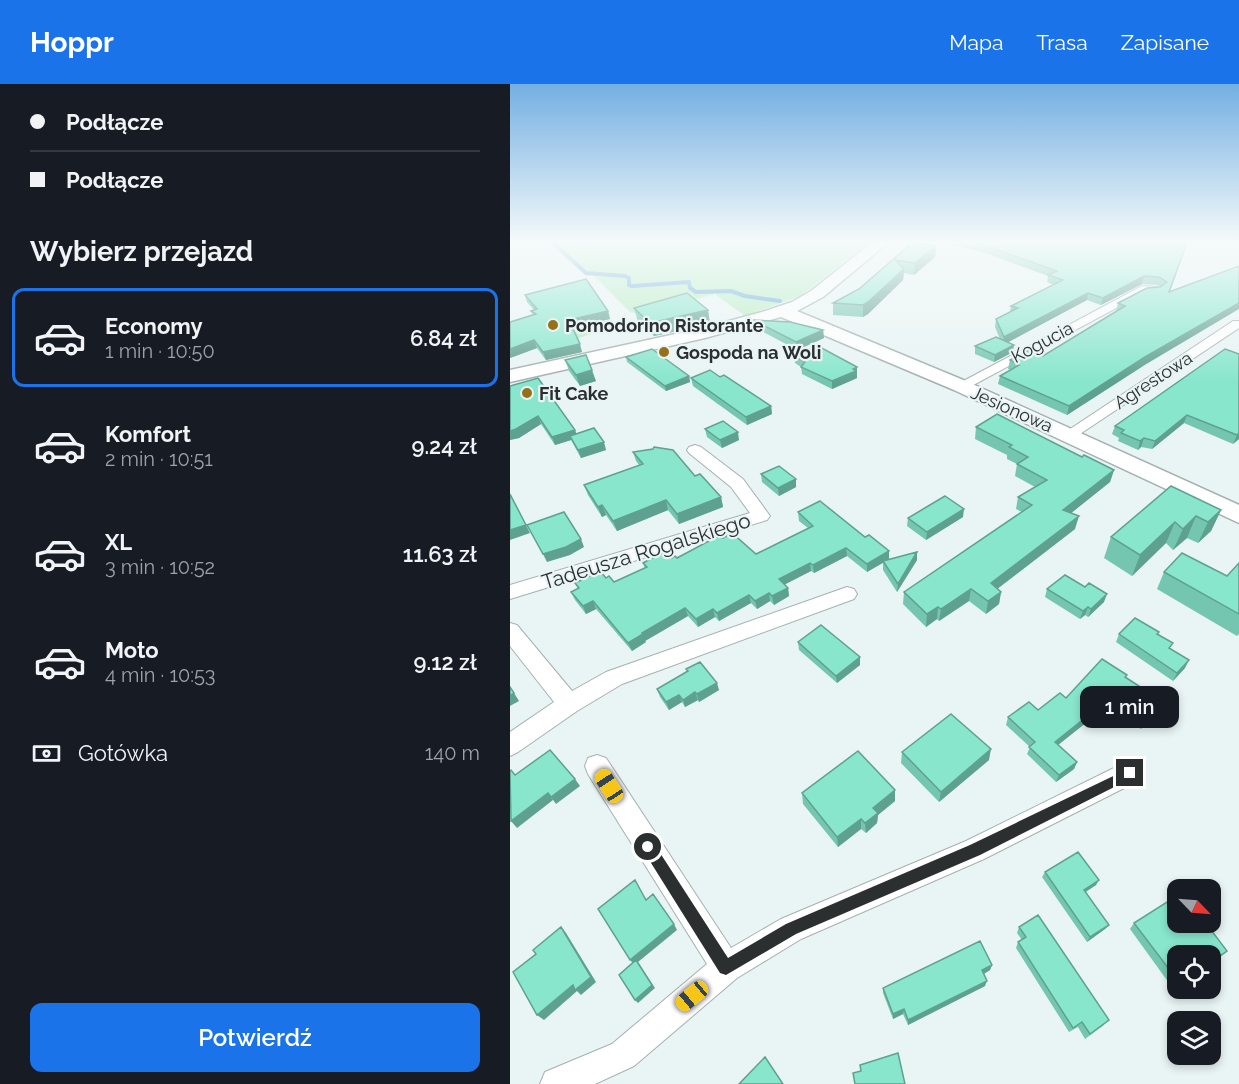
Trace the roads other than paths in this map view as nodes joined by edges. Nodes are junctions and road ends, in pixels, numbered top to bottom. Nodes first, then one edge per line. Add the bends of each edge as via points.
1 (824, 289) edge
2 (1157, 290) edge
3 (782, 311) junction
4 (1237, 324) dead end
5 (510, 376) edge
6 (961, 386) junction
7 (1069, 435) junction
8 (695, 450) dead end
9 (1239, 515) edge
10 (510, 592) edge
11 (847, 594) dead end
12 (510, 631) edge
13 (569, 704) junction
14 (510, 745) edge
15 (597, 766) dead end
16 (1130, 773) dead end
17 (726, 967) junction
18 (557, 1084) edge

1 - 3 street
2 - 6 street, Kogucia via 1142,289
3 - 5 street via 727,328
3 - 6 street, Jesionowa
4 - 7 street, Agrestowa
6 - 7 street, Jesionowa
7 - 9 street, Jesionowa
8 - 10 street, Tadeusza Rogalskiego via 737,483 761,516
11 - 13 street via 614,678
12 - 13 street
13 - 14 street
15 - 17 street
16 - 17 street via 975,850 791,929
17 - 18 street via 623,1055

